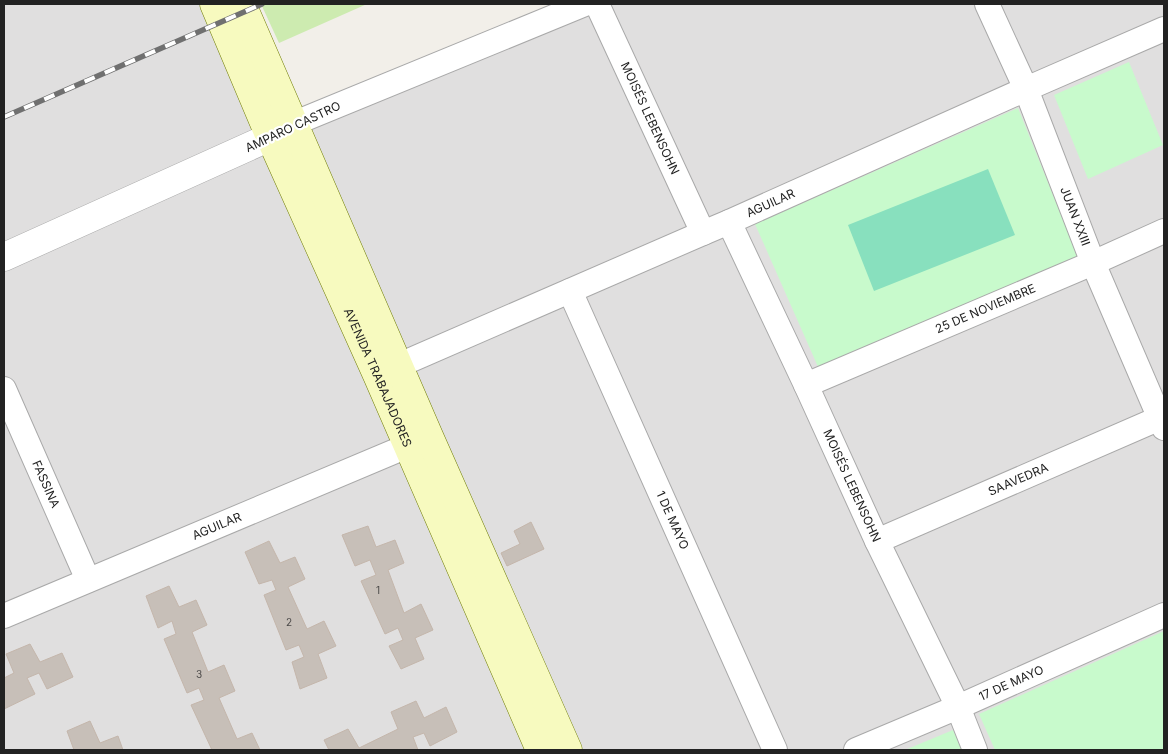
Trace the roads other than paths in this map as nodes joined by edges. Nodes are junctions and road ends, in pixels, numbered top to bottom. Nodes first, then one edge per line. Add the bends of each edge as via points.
1 (214, 4) edge
2 (242, 4) edge
3 (585, 4) edge
4 (597, 4) edge
5 (987, 4) edge
6 (1164, 29) edge
7 (1026, 89) junction
8 (295, 123) junction
9 (270, 137) junction
10 (729, 222) junction
11 (1164, 231) edge
12 (703, 233) junction
13 (4, 257) edge
14 (1093, 263) junction
15 (570, 291) junction
16 (388, 370) junction
17 (806, 385) junction
18 (4, 389) edge
19 (1162, 423) edge
20 (419, 441) junction
21 (876, 541) junction
22 (88, 580) junction
23 (1164, 615) edge
24 (4, 616) edge
25 (958, 707) junction
26 (540, 750) edge
27 (568, 750) edge
28 (775, 750) edge
29 (856, 750) edge
30 (976, 750) edge

1 - 9 main road, AVENIDA TRABAJADORES
2 - 8 main road, AVENIDA TRABAJADORES
3 - 8 street, AMPARO CASTRO
4 - 12 street, MOISÉS LEBENSOHN
5 - 7 street, JUAN XXIII
6 - 7 street, AGUILAR
7 - 10 street, AGUILAR
7 - 14 street, JUAN XXIII
8 - 9 street, AMPARO CASTRO
8 - 16 main road, AVENIDA TRABAJADORES
9 - 13 street, AMPARO CASTRO
9 - 16 main road, AVENIDA TRABAJADORES
10 - 12 street, AGUILAR
10 - 17 street, MOISÉS LEBENSOHN
11 - 14 street, 25 DE NOVIEMBRE
12 - 15 street, AGUILAR
14 - 17 street, 25 DE NOVIEMBRE
14 - 19 street, JUAN XXIII
15 - 16 street, AGUILAR
15 - 28 street, 1 DE MAYO
16 - 20 main road, AVENIDA TRABAJADORES
17 - 21 street, MOISÉS LEBENSOHN
18 - 22 street, FASSINA
19 - 21 street, SAAVEDRA
20 - 22 street, AGUILAR
20 - 26 main road, AVENIDA TRABAJADORES
20 - 27 main road, AVENIDA TRABAJADORES
21 - 25 street, MOISÉS LEBENSOHN
22 - 24 street, AGUILAR
23 - 25 street, 17 DE MAYO
25 - 29 street, 17 DE MAYO
25 - 30 street, MOISÉS LEBENSOHN

